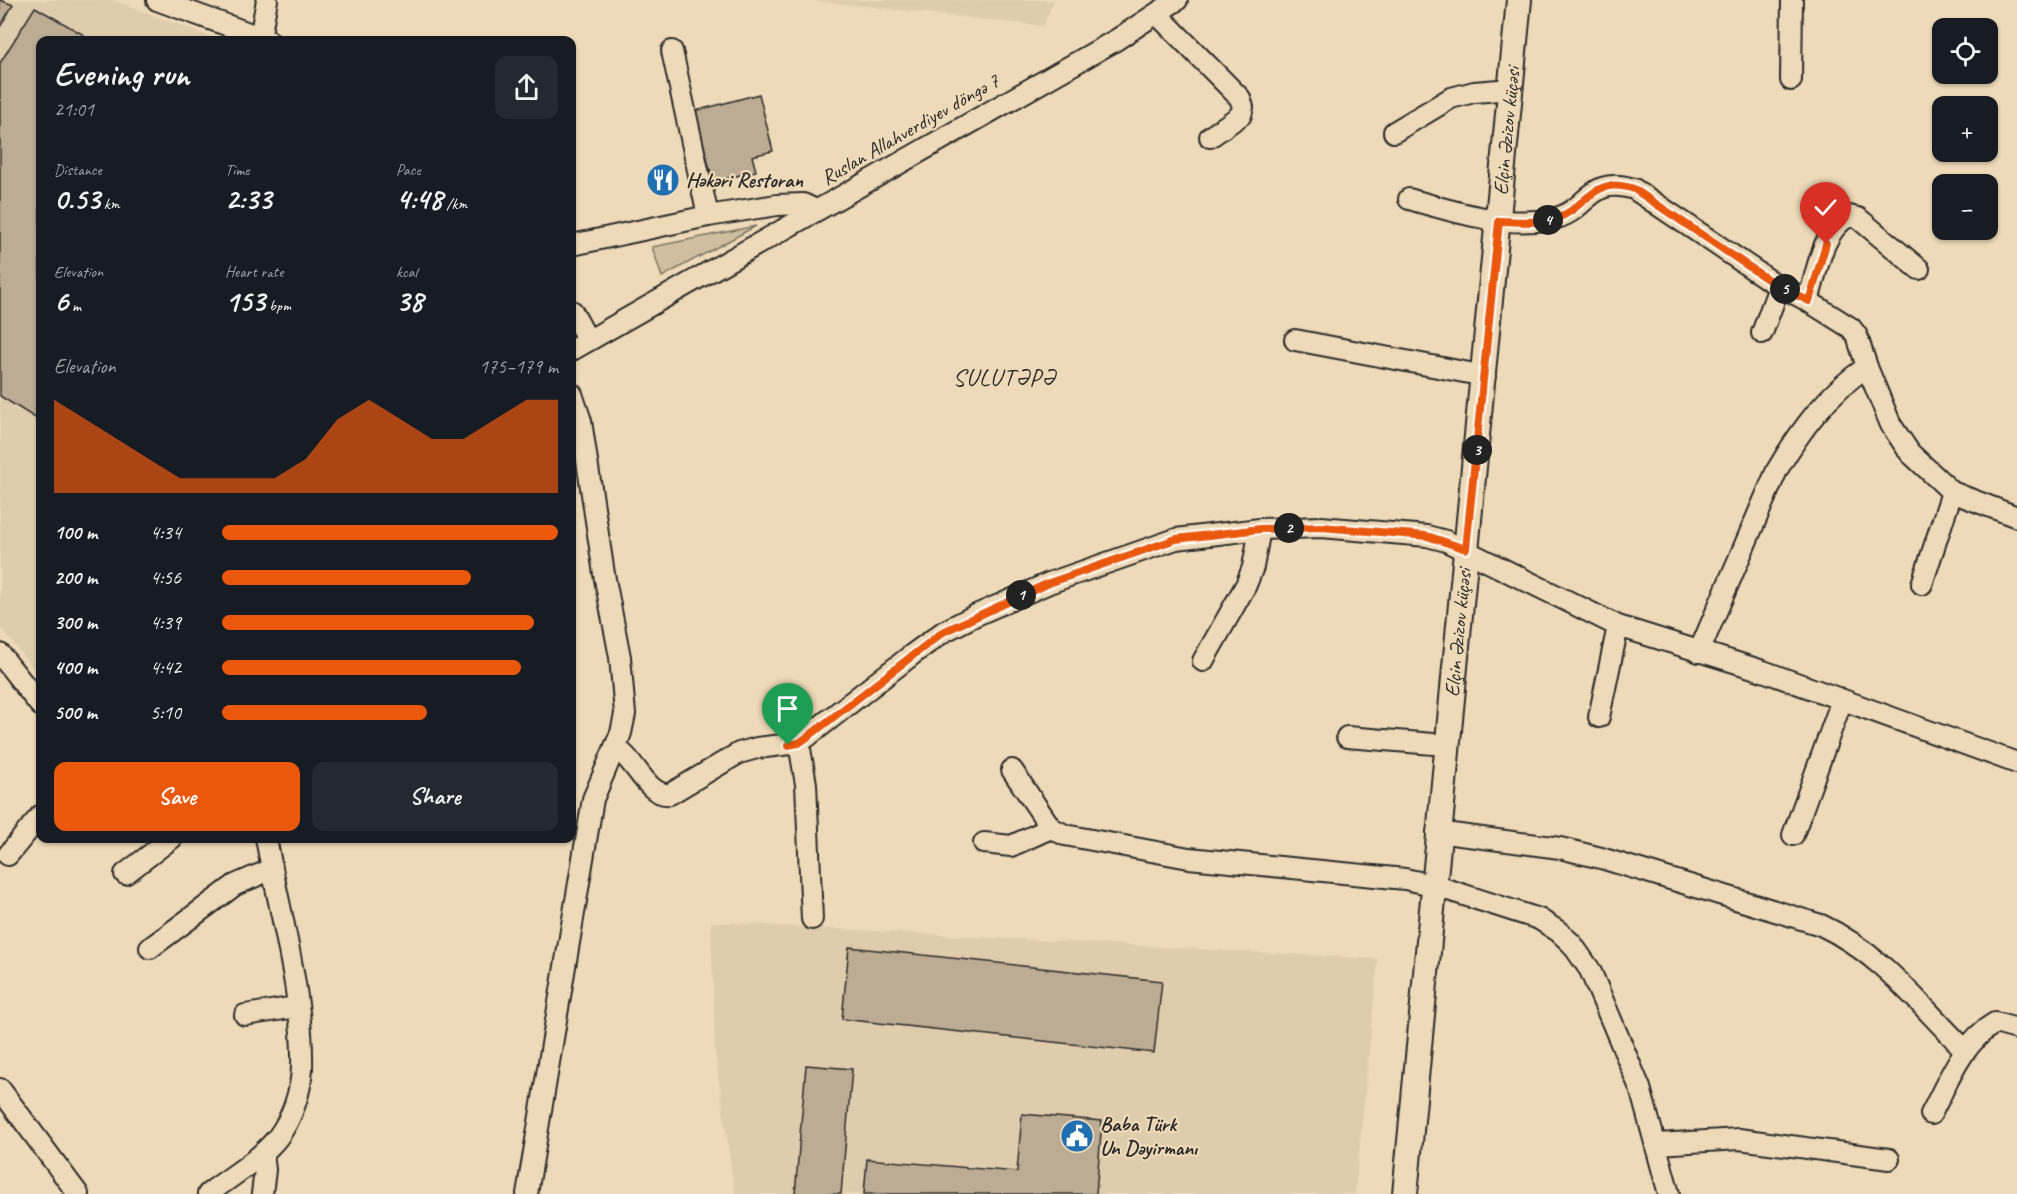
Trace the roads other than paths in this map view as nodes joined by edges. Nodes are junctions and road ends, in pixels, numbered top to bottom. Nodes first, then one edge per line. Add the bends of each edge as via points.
1 (157, 0) edge
2 (267, 0) edge
3 (1177, 0) edge
4 (1519, 0) edge
5 (1792, 0) edge
6 (1158, 14) junction
7 (256, 36) edge
8 (264, 36) edge
9 (672, 51) dead end
10 (1791, 80) dead end
11 (1511, 88) junction
12 (1394, 132) dead end
13 (1210, 137) dead end
14 (1409, 200) dead end
15 (816, 210) junction
16 (708, 216) junction
17 (1499, 221) junction
18 (576, 244) edge
19 (1919, 269) dead end
20 (1779, 287) junction
21 (1809, 301) junction
22 (1762, 333) dead end
23 (1295, 340) dead end
24 (579, 345) edge
25 (1866, 367) junction
26 (1485, 376) junction
27 (576, 408) edge
28 (1952, 492) junction
29 (2017, 517) edge
30 (1260, 529) junction
31 (1466, 549) junction
32 (1922, 584) dead end
33 (1618, 626) junction
34 (1699, 652) junction
35 (0, 654) edge
36 (1203, 661) dead end
37 (36, 700) edge
38 (1842, 700) junction
39 (1599, 717) dead end
40 (1347, 737) dead end
41 (799, 743) junction
42 (1446, 745) junction
43 (615, 747) junction
44 (2017, 763) edge
45 (1012, 770) dead end
46 (36, 821) edge
47 (1052, 828) junction
48 (1437, 832) junction
49 (1793, 835) dead end
50 (165, 843) edge
51 (267, 843) edge
52 (984, 843) dead end
53 (8, 855) dead end
54 (272, 869) junction
55 (125, 874) dead end
56 (1433, 885) junction
57 (812, 919) dead end
58 (150, 948) dead end
59 (297, 1007) junction
60 (245, 1015) dead end
61 (2017, 1029) edge
62 (1965, 1050) junction
63 (0, 1089) edge
64 (1931, 1114) dead end
65 (1658, 1144) junction
66 (263, 1153) junction
67 (1889, 1160) dead end
68 (78, 1194) edge
69 (207, 1194) edge
70 (262, 1194) edge
71 (526, 1194) edge
72 (1405, 1194) edge
73 (1669, 1194) edge

1 - 7 street
2 - 8 street
3 - 6 street, Ruslan Allahverdiyev döngə 7
4 - 11 street, Elçin Əzizov küçəsi
5 - 10 street
6 - 13 street via 1240,98 1244,107 1241,115
6 - 15 street, Ruslan Allahverdiyev döngə 7
9 - 16 street
11 - 12 street via 1451,98
11 - 17 street, Elçin Əzizov küçəsi
14 - 17 street
15 - 16 street via 790,204
15 - 24 street, Ruslan Allahverdiyev döngə 7
16 - 18 street
17 - 20 street via 1555,219 1602,187 1621,185 1634,189
17 - 26 street, Elçin Əzizov küçəsi
19 - 21 street via 1858,218 1849,216 1840,221 1826,244
20 - 21 street
20 - 22 street
21 - 25 street via 1851,328
23 - 26 street
25 - 28 street via 1900,440
25 - 34 street via 1838,390 1792,444 1777,470
26 - 31 street, Elçin Əzizov küçəsi
27 - 43 street via 624,687 625,714
28 - 29 street
28 - 32 street
30 - 31 street via 1321,527 1427,536
30 - 36 street via 1246,585
30 - 41 street via 1176,539 1049,583 974,616 943,632
31 - 33 street
31 - 42 street, Elçin Əzizov küçəsi
33 - 34 street
33 - 39 street
34 - 38 street
35 - 37 street
38 - 44 street
38 - 49 street
40 - 42 street
41 - 43 street via 740,753 661,796 651,790 635,764
41 - 57 street via 806,784
42 - 48 street, Elçin Əzizov küçəsi
43 - 71 street via 593,799
45 - 47 street
46 - 53 street
47 - 52 street via 1011,846
47 - 56 street via 1065,836 1189,858
48 - 56 street, Elçin Əzizov küçəsi
48 - 62 street via 1580,853 1821,925 1845,936 1875,958
50 - 55 street
51 - 54 street
54 - 58 street via 235,885
54 - 59 street
56 - 65 street via 1539,919 1572,944 1595,980 1640,1088
56 - 72 street, Elçin Əzizov küçəsi
59 - 60 street
59 - 66 street via 302,1071 297,1099 279,1136
61 - 62 street via 1995,1023
62 - 64 street
63 - 68 street
65 - 67 street via 1739,1139
65 - 73 street
66 - 69 street
66 - 70 street

